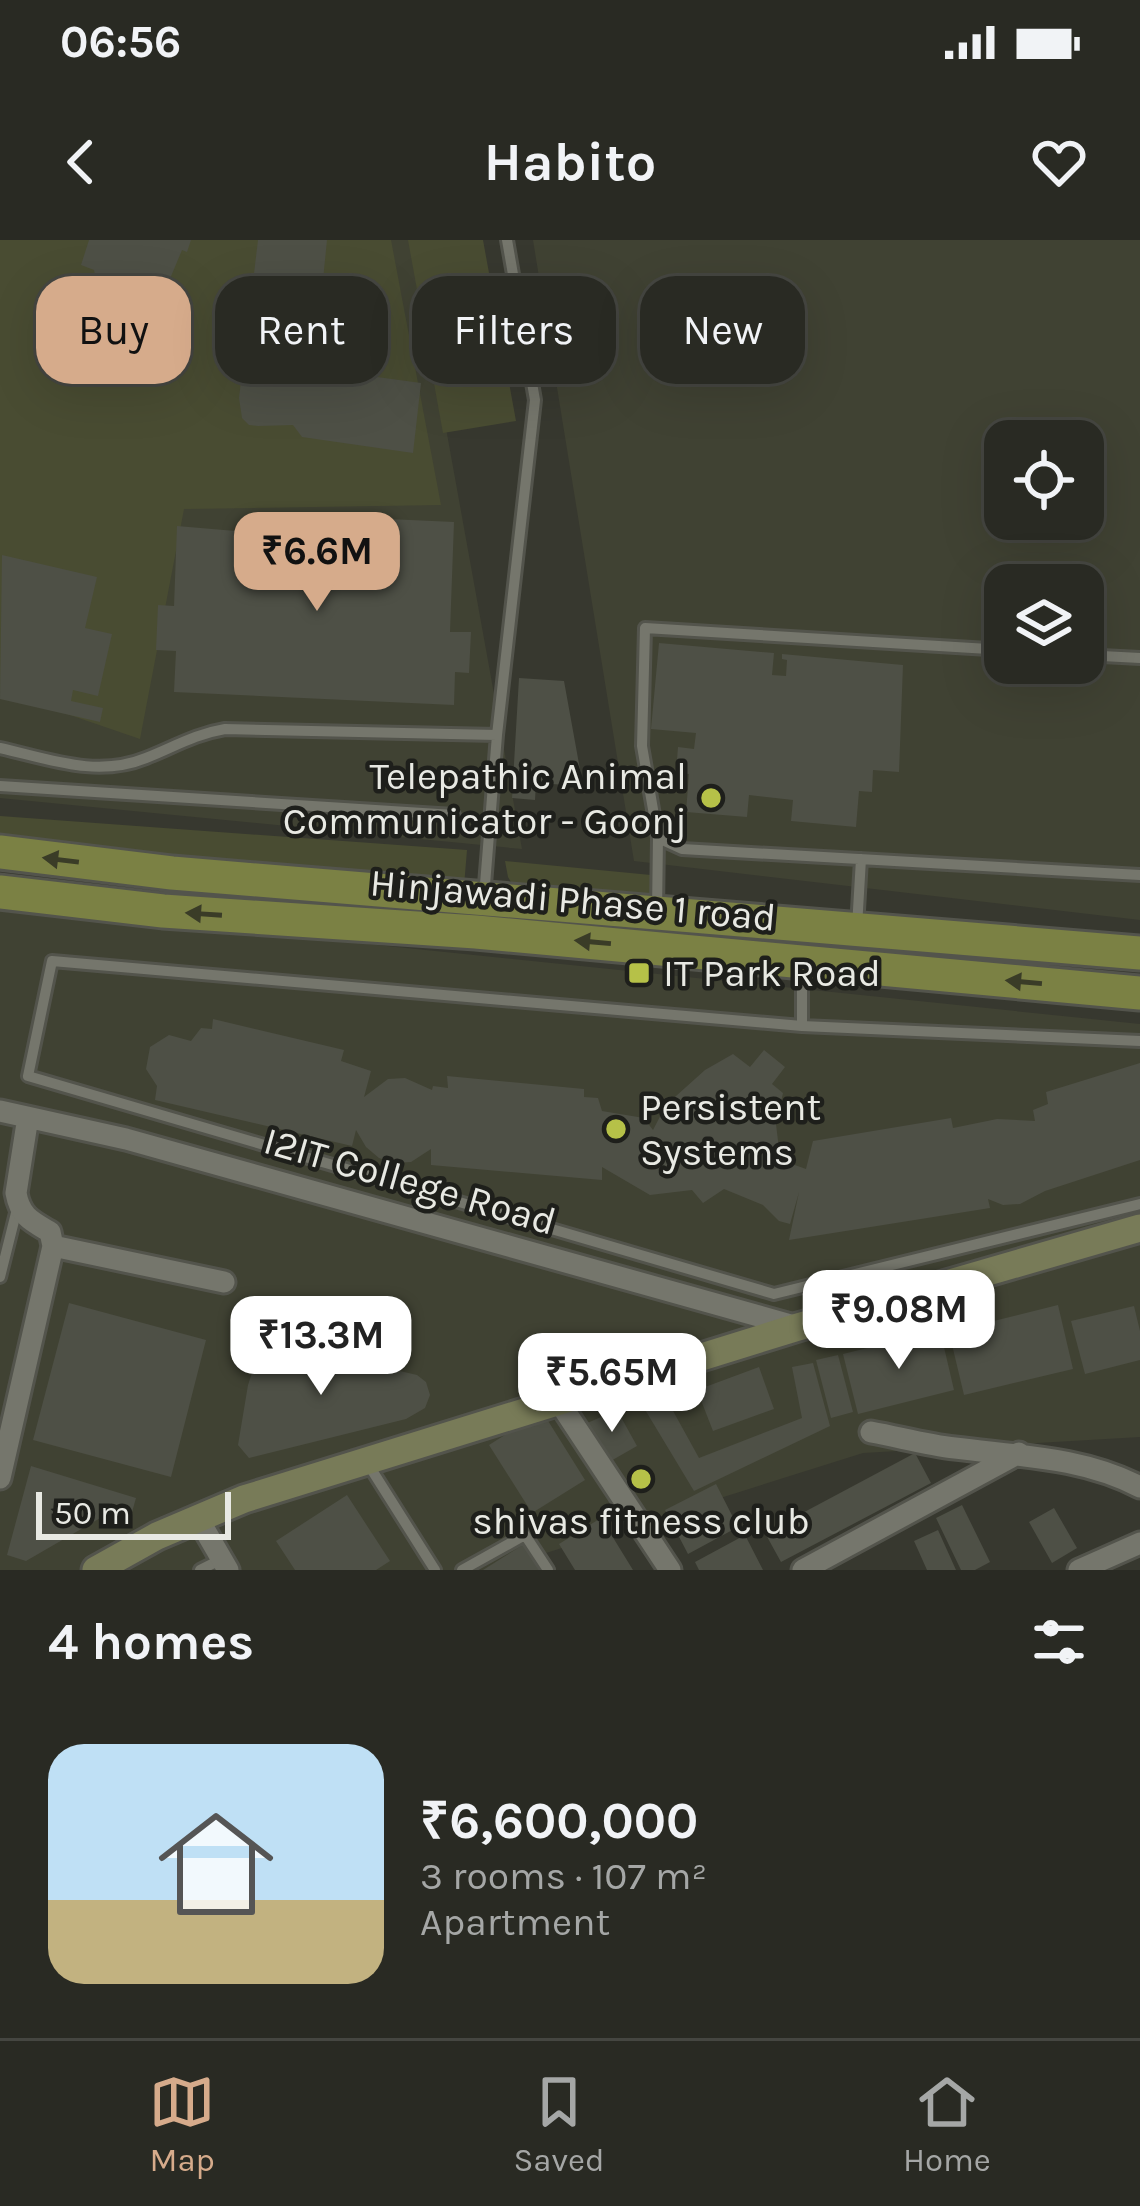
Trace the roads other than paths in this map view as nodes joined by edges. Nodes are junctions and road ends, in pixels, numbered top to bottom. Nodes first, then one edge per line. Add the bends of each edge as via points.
1 (507, 240) edge
2 (984, 649) edge
3 (1104, 656) edge
4 (1140, 658) edge
5 (497, 735) junction
6 (0, 748) edge
7 (0, 786) edge
8 (454, 815) dead end
9 (658, 838) junction
10 (0, 852) edge
11 (861, 859) junction
12 (1140, 875) edge
13 (0, 892) edge
14 (483, 900) junction
15 (657, 914) junction
16 (856, 930) junction
17 (1140, 953) edge
18 (802, 961) junction
19 (1140, 993) edge
20 (802, 1026) junction
21 (1140, 1041) edge
22 (0, 1111) edge
23 (28, 1117) junction
24 (1140, 1204) edge
25 (18, 1206) junction
26 (1140, 1228) edge
27 (52, 1246) junction
28 (0, 1277) edge
29 (224, 1282) dead end
30 (798, 1327) junction
31 (559, 1402) junction
32 (871, 1432) dead end
33 (1020, 1452) junction
34 (367, 1461) junction
35 (0, 1478) edge
36 (1140, 1486) edge
37 (199, 1520) junction
38 (1140, 1543) edge
39 (225, 1564) edge
40 (96, 1570) edge
41 (200, 1570) edge
42 (435, 1570) edge
43 (462, 1570) edge
44 (548, 1570) edge
45 (670, 1570) edge
46 (803, 1570) edge
47 (1079, 1570) edge

1 - 5 lane via 535,400
2 - 9 lane via 645,628 642,746
3 - 4 lane
5 - 6 lane via 225,729 93,769
5 - 14 lane
7 - 8 lane
9 - 11 lane via 682,849
9 - 15 lane
14 -> 10 main road, Hinjawadi Phase 1 road
11 - 12 lane
11 - 16 lane
18 -> 13 main road, Hinjawadi Phase 1 road
14 - 15 main road, Hinjawadi Phase 1 road
15 - 16 main road, Hinjawadi Phase 1 road
16 - 17 main road, Hinjawadi Phase 1 road
19 -> 18 main road, Hinjawadi Phase 1 road
18 - 20 lane
20 - 21 lane
20 - 24 lane via 52,961 28,1076 774,1294
22 - 23 street, I2IT College Road
23 - 25 street
23 - 30 street, I2IT College Road
25 - 27 street via 50,1232
25 - 28 lane
26 - 30 street
27 - 29 street
27 - 35 street
30 - 31 street
31 - 34 street
31 - 45 street
32 - 33 street
33 - 36 street
33 - 46 street
34 - 37 street
34 - 42 lane
37 - 39 street
37 - 40 street
38 - 47 street
39 - 41 lane
43 - 44 lane via 525,1535

